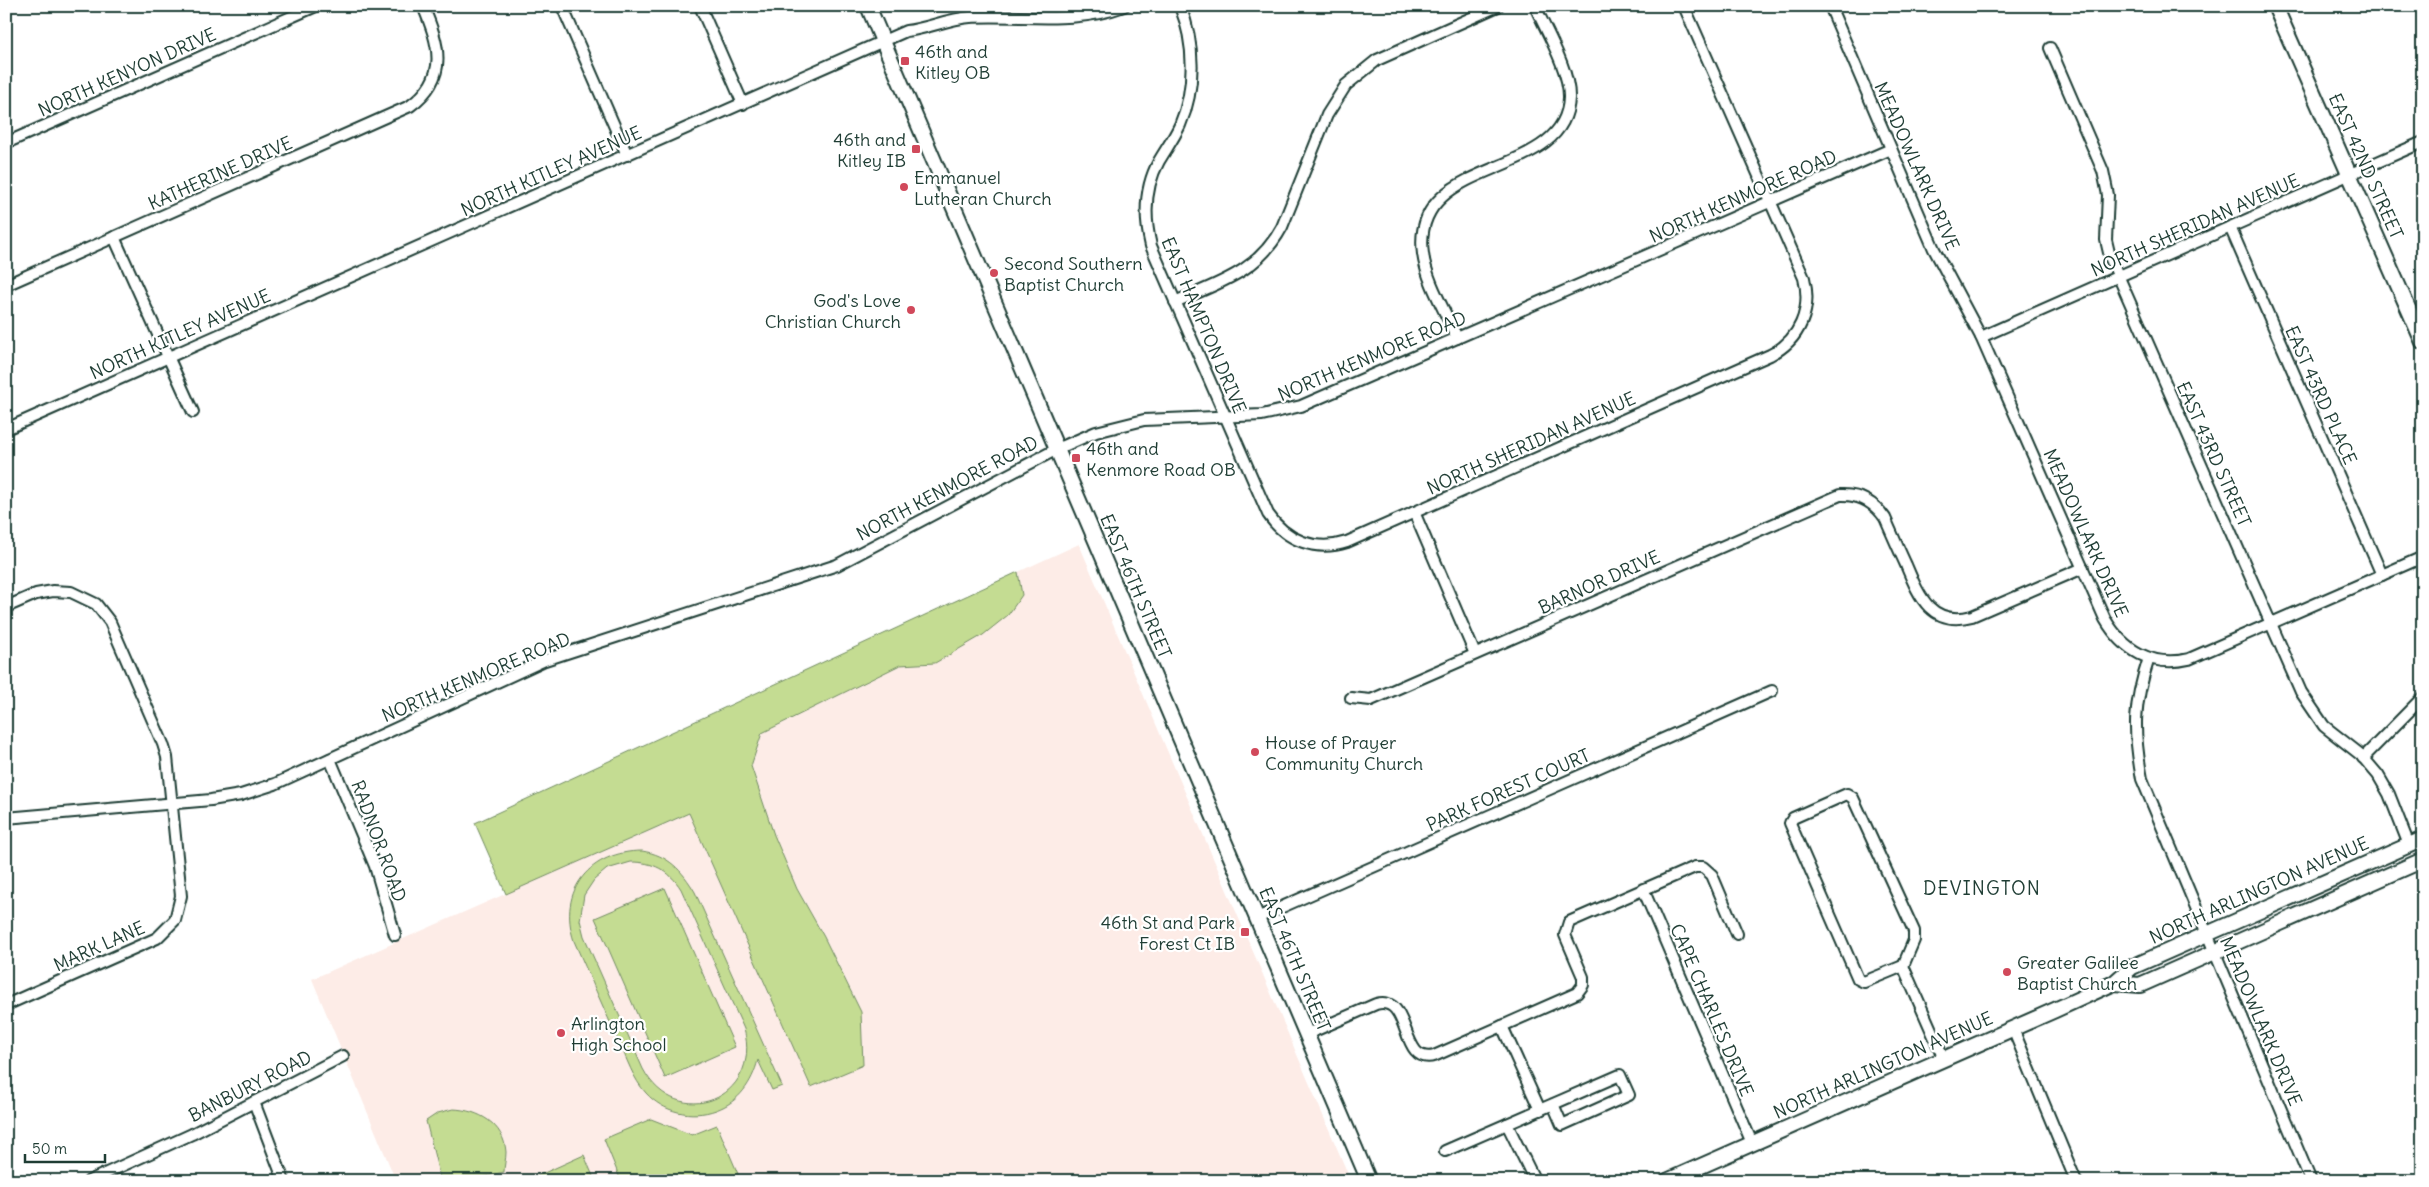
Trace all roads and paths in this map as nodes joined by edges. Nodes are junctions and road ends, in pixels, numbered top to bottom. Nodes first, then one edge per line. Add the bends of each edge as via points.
1 (316, 6) edge
2 (423, 6) edge
3 (562, 6) edge
4 (700, 6) edge
5 (868, 6) edge
6 (1124, 6) edge
7 (1180, 6) edge
8 (1498, 6) edge
9 (1535, 6) edge
10 (1684, 6) edge
11 (1830, 6) edge
12 (2276, 6) edge
13 (882, 40) junction
14 (2050, 48) dead end
15 (743, 104) junction
16 (2423, 142) edge
17 (6, 143) edge
18 (1891, 149) junction
19 (627, 155) junction
20 (2349, 174) junction
21 (1770, 202) junction
22 (2230, 227) junction
23 (114, 237) junction
24 (2119, 276) junction
25 (6, 285) edge
26 (1175, 302) junction
27 (1982, 337) junction
28 (1457, 338) junction
29 (2423, 342) edge
30 (168, 358) junction
31 (193, 412) dead end
32 (1225, 416) junction
33 (6, 428) edge
34 (1057, 449) junction
35 (1414, 512) junction
36 (1286, 534) joint
37 (2423, 557) edge
38 (2083, 568) junction
39 (2382, 575) junction
40 (6, 607) edge
41 (2271, 624) junction
42 (1475, 654) junction
43 (2149, 658) junction
44 (1772, 691) dead end
45 (2423, 697) edge
46 (1351, 698) dead end
47 (2364, 758) junction
48 (330, 759) junction
49 (173, 804) junction
50 (6, 818) edge
51 (2423, 839) edge
52 (2409, 845) junction
53 (2421, 865) edge
54 (1643, 888) junction
55 (1257, 918) junction
56 (1737, 934) dead end
57 (2206, 934) junction
58 (395, 935) dead end
59 (2213, 952) junction
60 (1903, 966) junction
61 (2114, 983) junction
62 (6, 1005) edge
63 (1502, 1026) junction
64 (2012, 1029) junction
65 (1307, 1034) junction
66 (343, 1056) dead end
67 (1944, 1059) junction
68 (254, 1102) junction
69 (1553, 1104) junction
70 (1540, 1110) junction
71 (1507, 1124) junction
72 (1752, 1144) junction
73 (1445, 1151) dead end
74 (88, 1181) edge
75 (284, 1181) edge
76 (1369, 1181) edge
77 (1535, 1181) edge
78 (1667, 1181) edge
79 (2076, 1181) edge
80 (2311, 1181) edge

1 - 17 street, NORTH KENYON DRIVE
2 - 23 street, KATHERINE DRIVE via 438,42 437,67 421,97 406,108
3 - 19 street
4 - 15 street
5 - 13 main road, EAST 46TH STREET
6 - 13 street, NORTH KITLEY AVENUE via 1067,19 985,16 955,19
7 - 26 street, EAST HAMPTON DRIVE via 1190,44 1189,93 1176,134 1155,168 1145,212 1151,246
8 - 26 street via 1377,60 1353,78 1327,115 1282,227 1269,248 1238,274
9 - 28 street via 1566,78 1569,98 1563,122 1540,147 1452,189 1431,211 1424,230 1427,269
10 - 21 street
11 - 18 street, MEADOWLARK DRIVE
12 - 20 main road, EAST 42ND STREET
13 - 15 street, NORTH KITLEY AVENUE
13 - 34 main road, EAST 46TH STREET
14 - 24 street, EAST 43RD STREET via 2103,171 2108,200 2106,240
15 - 19 street, NORTH KITLEY AVENUE
16 - 20 street, NORTH SHERIDAN AVENUE
18 - 21 street, NORTH KENMORE ROAD
18 - 27 street, MEADOWLARK DRIVE via 1934,249
19 - 30 street, NORTH KITLEY AVENUE
20 - 22 street, NORTH SHERIDAN AVENUE
20 - 29 main road, EAST 42ND STREET
21 - 28 street, NORTH KENMORE ROAD
21 - 35 street, NORTH SHERIDAN AVENUE via 1807,292 1803,320 1786,344 1770,355
22 - 24 street, NORTH SHERIDAN AVENUE
22 - 39 street, EAST 43RD PLACE
23 - 25 street, KATHERINE DRIVE
23 - 30 street
24 - 27 street, NORTH SHERIDAN AVENUE
24 - 41 street, EAST 43RD STREET
26 - 32 street, EAST HAMPTON DRIVE
27 - 38 street, MEADOWLARK DRIVE
28 - 32 street, NORTH KENMORE ROAD via 1301,406 1267,415
30 - 31 street
30 - 33 street, NORTH KITLEY AVENUE
32 - 34 street, NORTH KENMORE ROAD via 1134,422 1101,430
32 - 36 street, EAST HAMPTON DRIVE via 1268,514
34 - 48 street, NORTH KENMORE ROAD via 837,565 545,660
34 - 55 main road, EAST 46TH STREET
35 - 36 street, NORTH SHERIDAN AVENUE via 1347,542 1330,546 1307,544
35 - 42 street
37 - 39 street
38 - 42 street, BARNOR DRIVE via 1972,616 1952,618 1940,615 1929,608 1919,595 1885,518 1876,507 1861,497 1834,497
38 - 43 street, MEADOWLARK DRIVE via 2112,632 2126,647
39 - 41 street
40 - 49 street, MARK LANE via 49,591 66,591 96,604 110,622 163,744
41 - 43 street via 2189,659
41 - 47 street, EAST 43RD STREET via 2314,714
42 - 46 street, BARNOR DRIVE via 1371,700
43 - 57 street, MEADOWLARK DRIVE via 2135,719 2139,771
44 - 55 street, PARK FOREST COURT
45 - 47 street
47 - 52 street, EAST 43RD STREET via 2381,778
48 - 49 street, NORTH KENMORE ROAD via 251,792
48 - 58 street, RADNOR ROAD via 375,866
49 - 50 street, NORTH KENMORE ROAD
49 - 62 street, MARK LANE via 181,896 179,910 169,928 153,940
51 - 52 main road, NORTH ARLINGTON AVENUE
52 - 57 main road, NORTH ARLINGTON AVENUE
53 - 59 main road, NORTH ARLINGTON AVENUE
54 - 56 street via 1692,868 1703,867 1712,875
54 - 63 street via 1575,918 1567,925 1565,935 1583,978 1579,991
54 - 72 street, CAPE CHARLES DRIVE
55 - 65 main road, EAST 46TH STREET
57 - 59 street, MEADOWLARK DRIVE
57 - 61 main road, NORTH ARLINGTON AVENUE via 2132,967
59 - 61 main road, NORTH ARLINGTON AVENUE via 2140,984
59 - 80 street, MEADOWLARK DRIVE
60 - 60 street via 1866,982 1858,979 1790,826 1793,818 1847,794 1853,798 1914,931 1914,940
60 - 67 street
61 - 64 main road, NORTH ARLINGTON AVENUE
63 - 65 street via 1434,1056 1424,1056 1414,1049 1396,1009 1381,1003
63 - 70 street
64 - 67 main road, NORTH ARLINGTON AVENUE
64 - 79 street
65 - 76 main road, EAST 46TH STREET
66 - 68 street, BANBURY ROAD
67 - 72 main road, NORTH ARLINGTON AVENUE
68 - 74 street, BANBURY ROAD
68 - 75 street
69 - 69 street via 1562,1124 1629,1095 1620,1075
69 - 70 street
70 - 71 street
71 - 73 street
71 - 77 street
72 - 78 main road, NORTH ARLINGTON AVENUE

